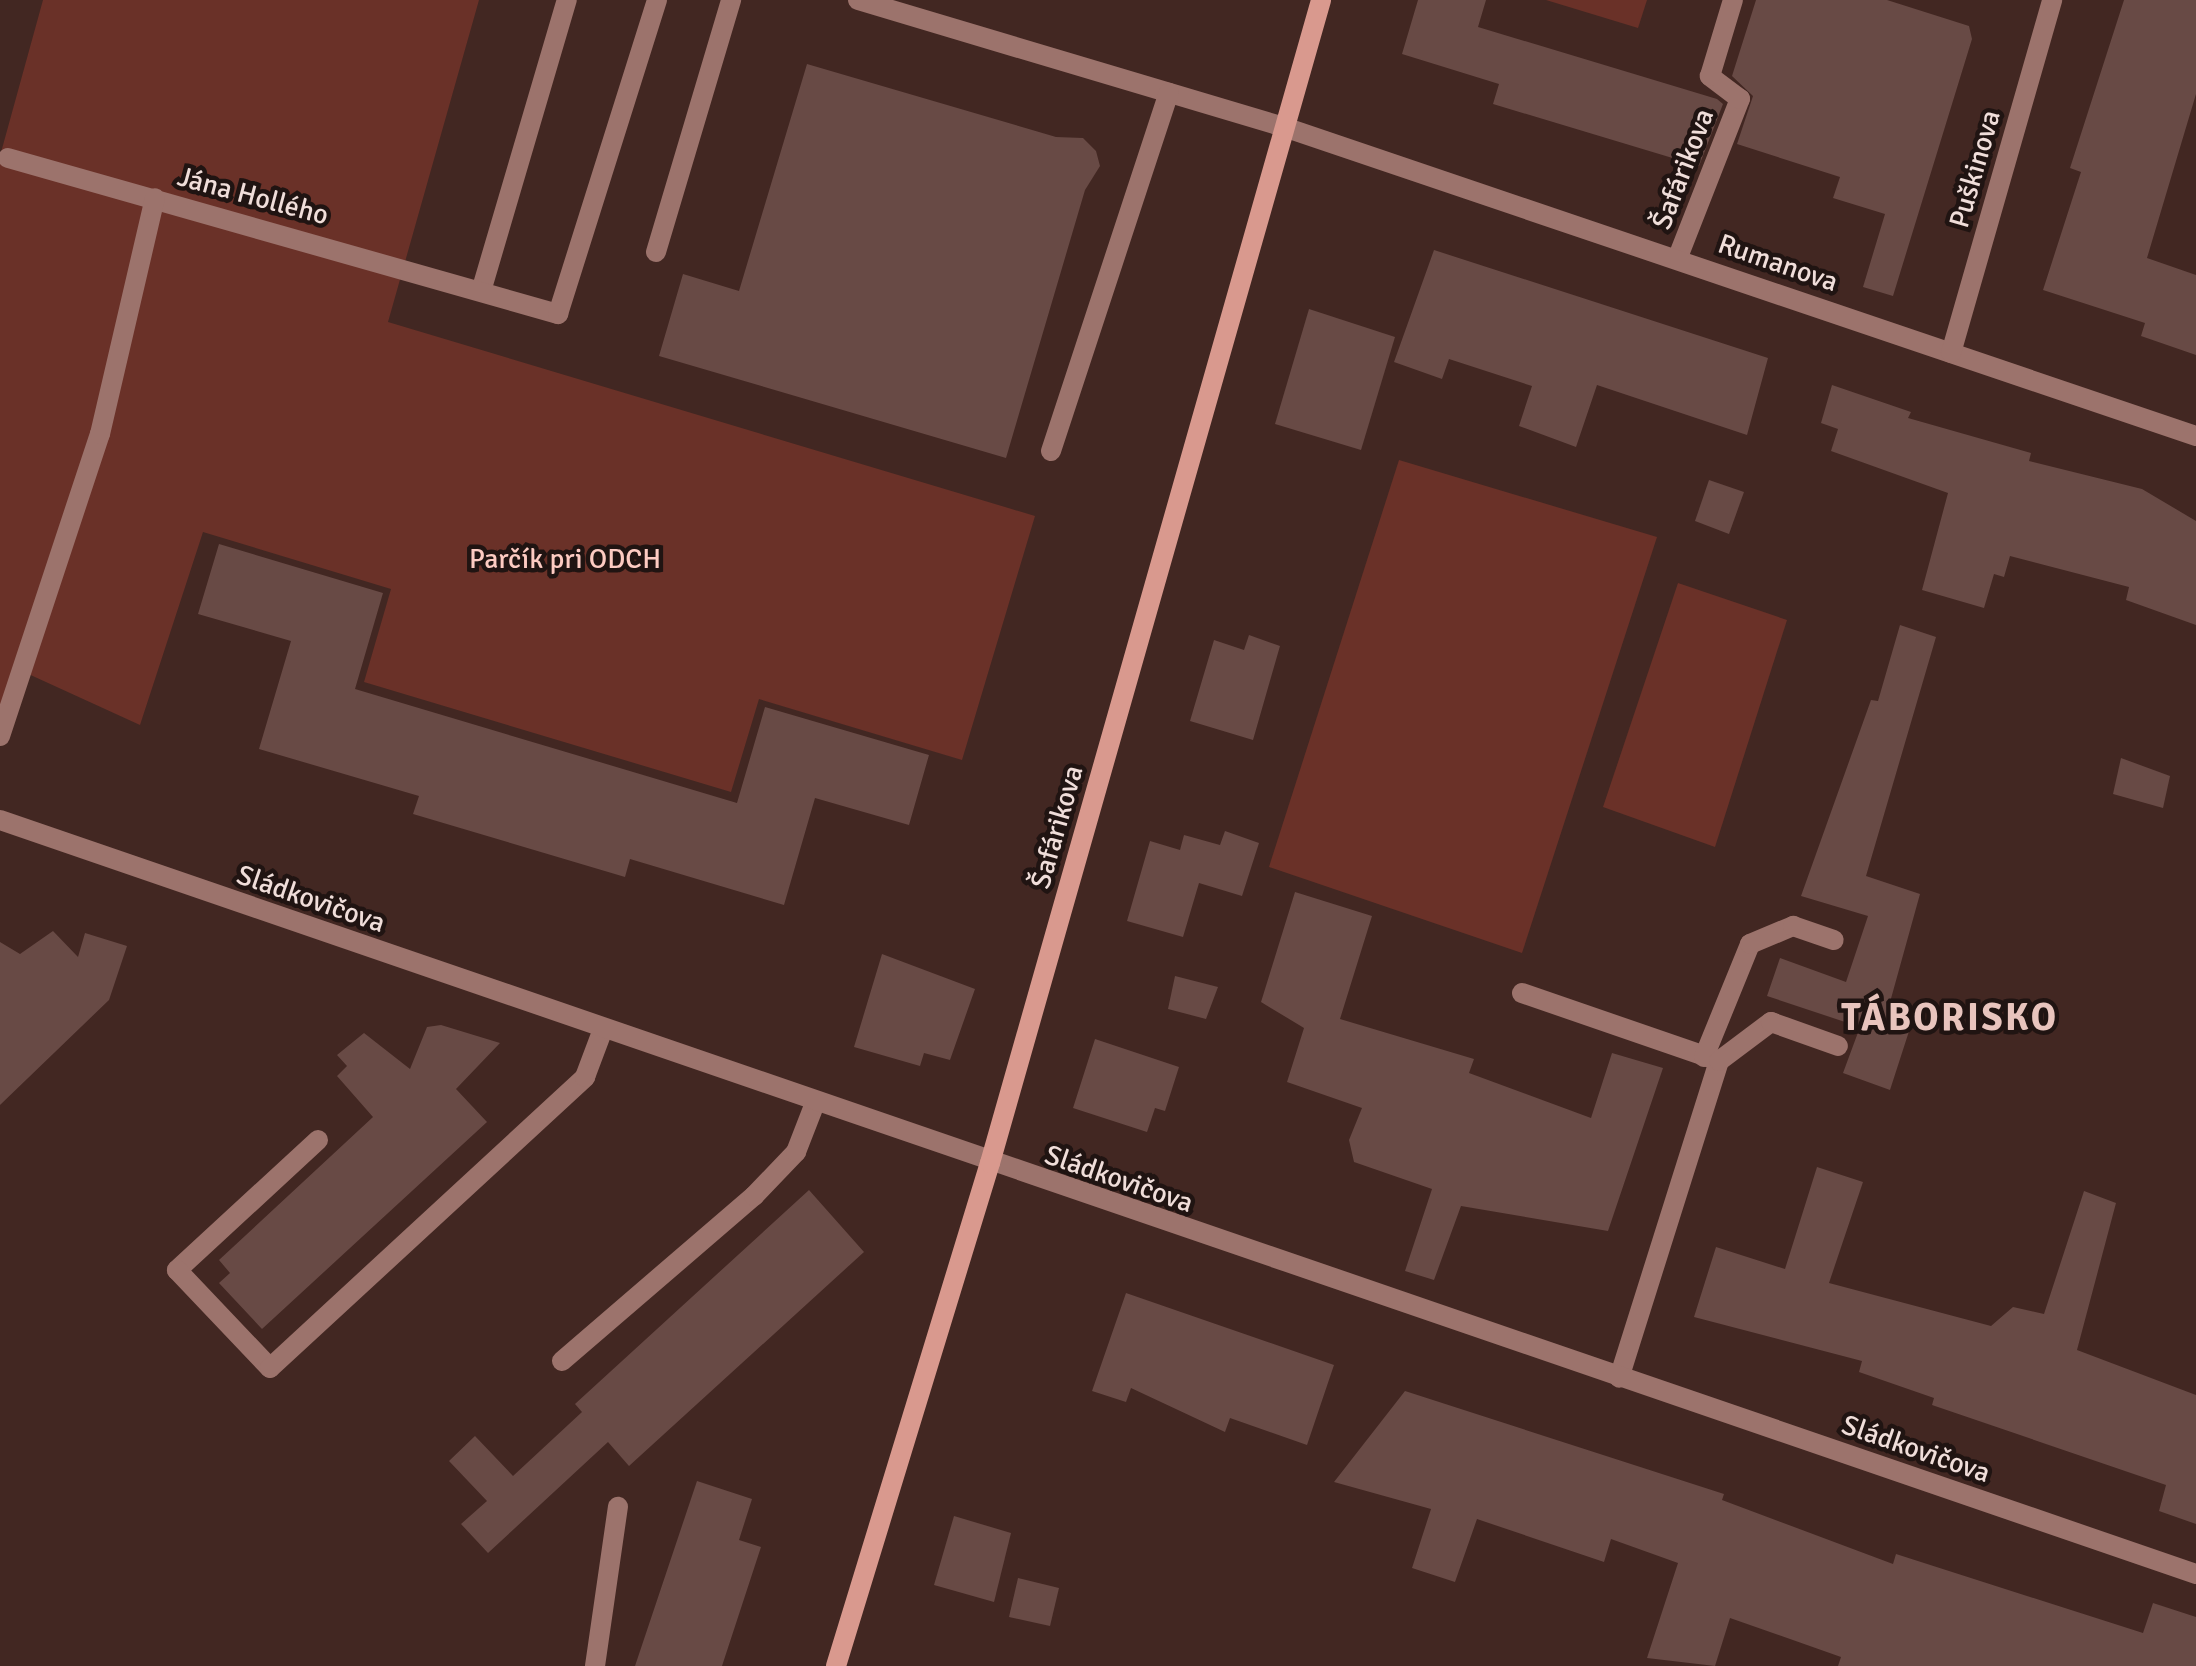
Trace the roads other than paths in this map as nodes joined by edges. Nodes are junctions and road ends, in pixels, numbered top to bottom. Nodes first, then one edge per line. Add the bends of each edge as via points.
1 (567, 0) edge
2 (657, 0) edge
3 (731, 0) edge
4 (858, 0) edge
5 (1321, 0) edge
6 (1733, 0) edge
7 (2052, 0) edge
8 (1168, 93) junction
9 (1284, 127) junction
10 (4, 157) edge
11 (155, 198) junction
12 (656, 252) dead end
13 (1678, 258) junction
14 (482, 288) junction
15 (1951, 352) junction
16 (2196, 436) edge
17 (1051, 452) dead end
18 (0, 736) edge
19 (0, 820) edge
20 (1834, 940) dead end
21 (1522, 993) dead end
22 (603, 1029) junction
23 (1838, 1046) dead end
24 (1711, 1059) junction
25 (815, 1103) junction
26 (318, 1140) dead end
27 (990, 1164) junction
28 (562, 1361) dead end
29 (1619, 1378) junction
30 (618, 1507) dead end
31 (2196, 1574) edge
32 (595, 1666) edge
33 (836, 1666) edge

1 - 14 street
2 - 14 street, Jána Hollého via 558,314
3 - 12 street
4 - 8 street, Rumanova
5 - 9 street, Šafárikova
6 - 13 street, Šafárikova via 1710,76 1740,100
7 - 15 street, Puškinova
8 - 9 street, Rumanova
8 - 17 street
9 - 13 street, Rumanova
9 - 27 street, Šafárikova
10 - 11 street, Jána Hollého
11 - 14 street, Jána Hollého
11 - 18 street via 100,434
13 - 15 street, Rumanova
15 - 16 street, Rumanova
19 - 22 street, Sládkovičova
20 - 24 street via 1793,926 1750,944
21 - 24 street
22 - 25 street, Sládkovičova
22 - 26 street via 585,1076 270,1368 177,1270
23 - 24 street via 1771,1022
24 - 29 street
25 - 27 street, Sládkovičova
25 - 28 street via 796,1152 754,1196
27 - 29 street, Sládkovičova
27 - 33 street, Šafárikova
29 - 31 street, Sládkovičova
30 - 32 street

